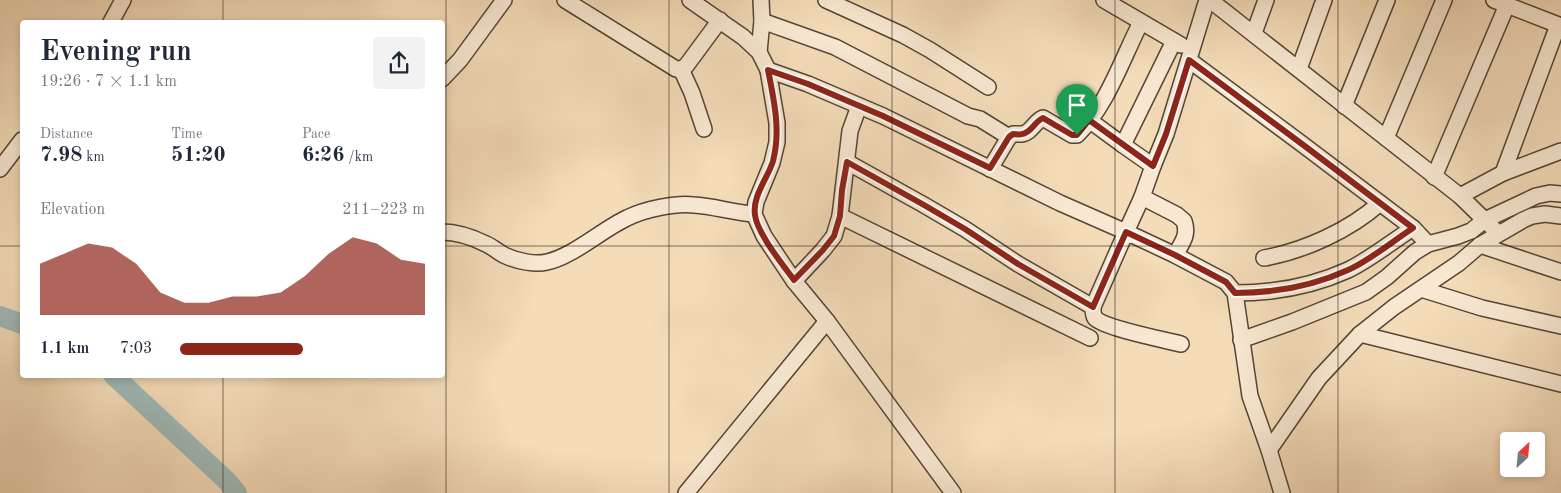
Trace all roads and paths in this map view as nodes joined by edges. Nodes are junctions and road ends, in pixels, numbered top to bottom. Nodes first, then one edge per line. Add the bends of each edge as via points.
1 (123, 0) edge
2 (504, 0) edge
3 (565, 0) edge
4 (690, 0) edge
5 (761, 0) edge
6 (826, 0) edge
7 (1104, 0) edge
8 (1208, 0) edge
9 (1266, 0) edge
10 (1324, 0) edge
11 (1387, 0) edge
12 (1444, 0) edge
13 (1500, 3) edge
14 (112, 20) edge
15 (720, 20) junction
16 (762, 21) junction
17 (1141, 22) junction
18 (1559, 26) edge
19 (1254, 33) junction
20 (1174, 41) junction
21 (759, 52) junction
22 (1190, 55) junction
23 (681, 69) junction
24 (768, 70) junction
25 (1299, 70) junction
26 (445, 76) edge
27 (988, 87) dead end
28 (859, 106) junction
29 (1344, 106) junction
30 (1089, 120) junction
31 (704, 129) dead end
32 (1009, 137) junction
33 (1386, 138) junction
34 (20, 143) edge
35 (1123, 145) junction
36 (1561, 151) edge
37 (847, 162) junction
38 (1153, 166) junction
39 (990, 168) junction
40 (0, 169) edge
41 (1503, 173) junction
42 (1434, 177) junction
43 (1561, 194) edge
44 (1460, 196) junction
45 (1142, 197) junction
46 (1380, 203) junction
47 (754, 214) junction
48 (840, 216) junction
49 (1561, 216) edge
50 (1485, 220) junction
51 (1413, 228) junction
52 (445, 232) edge
53 (1126, 232) junction
54 (1498, 233) junction
55 (1428, 244) junction
56 (1480, 244) junction
57 (1175, 255) junction
58 (1264, 258) dead end
59 (1561, 272) edge
60 (794, 280) junction
61 (1421, 289) junction
62 (1235, 293) junction
63 (1093, 307) junction
64 (827, 321) junction
65 (1561, 326) edge
66 (1360, 334) junction
67 (1090, 338) dead end
68 (1241, 340) junction
69 (1181, 344) dead end
70 (1561, 384) edge
71 (1269, 450) junction
72 (686, 493) edge
73 (953, 493) edge
74 (1282, 493) edge

1 - 14 street
2 - 26 street
3 - 23 street via 671,67
4 - 15 street
5 - 16 street
6 - 27 street via 904,34
7 - 17 street
8 - 19 street
8 - 22 street
9 - 19 street
10 - 25 street
11 - 29 street
12 - 33 street
13 - 18 street
13 - 42 street
15 - 21 street
15 - 23 street
16 - 21 street
16 - 32 street via 835,48 968,116 980,119
17 - 20 street
17 - 30 street via 1098,109
18 - 41 street
19 - 25 street
20 - 22 street
20 - 35 street
21 - 24 street
22 - 38 street
22 - 46 street
23 - 31 street
24 - 28 street
24 - 47 street via 777,142
25 - 29 street
28 - 37 street via 850,131
28 - 39 street
29 - 33 street
30 - 32 street via 1077,135 1043,118 1026,133
30 - 35 street
32 - 39 street
33 - 42 street
34 - 40 street
35 - 38 street
36 - 41 street
37 - 48 street
37 - 63 street
38 - 45 street
39 - 53 street
41 - 44 street
42 - 44 street
43 - 50 street via 1536,196
44 - 50 street
45 - 53 street
45 - 57 street via 1184,221 1185,238
46 - 51 street
46 - 58 street via 1353,224 1292,252
47 - 52 street via 672,204 628,217 564,257 546,263 525,262 456,232
47 - 60 street via 764,236
48 - 60 street via 834,236
48 - 67 street
49 - 54 street via 1532,216
50 - 54 street
50 - 55 street via 1471,231
51 - 55 street
51 - 62 street via 1348,270 1277,291
53 - 57 street
53 - 63 street
54 - 56 street
55 - 68 street via 1366,292
56 - 59 street
56 - 61 street
57 - 62 street via 1226,282
60 - 64 street
61 - 65 street via 1482,308
61 - 66 street
62 - 68 street
63 - 69 street via 1093,314 1103,323
64 - 72 street
64 - 73 street
66 - 70 street
66 - 71 street via 1318,378
68 - 71 street via 1250,396
71 - 74 street

